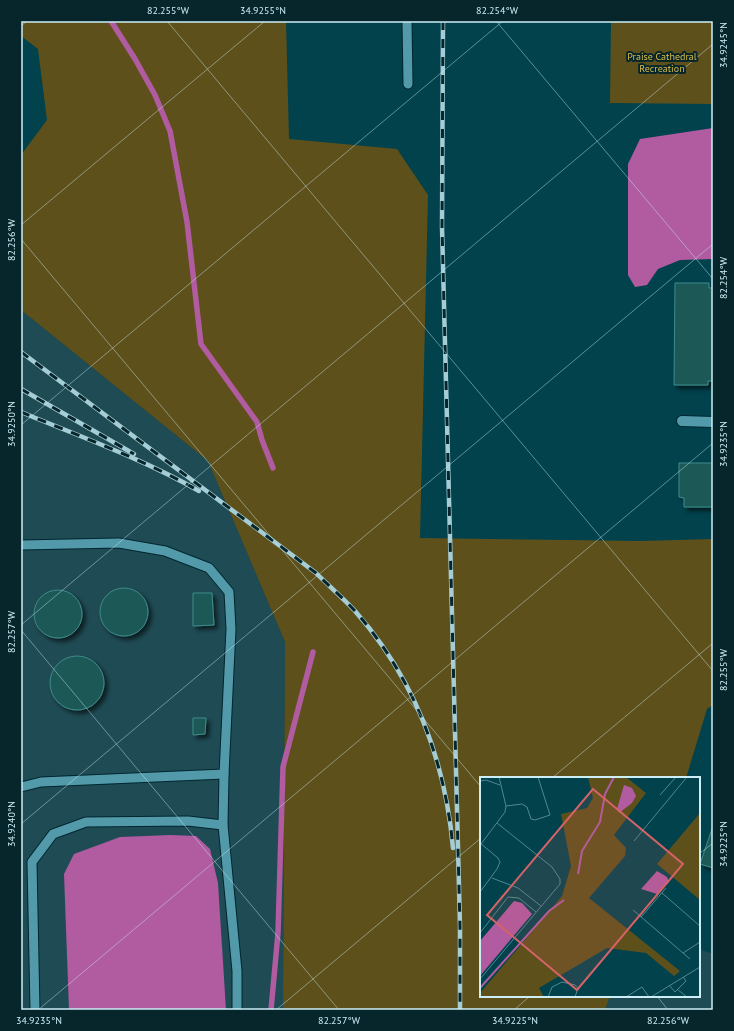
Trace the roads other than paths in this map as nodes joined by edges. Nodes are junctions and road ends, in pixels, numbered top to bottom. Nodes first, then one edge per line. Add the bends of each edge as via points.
1 (407, 21) edge
2 (408, 84) dead end
3 (682, 421) dead end
4 (713, 422) edge
5 (21, 545) edge
6 (224, 774) junction
7 (21, 787) edge
8 (223, 825) junction
9 (35, 1010) edge
10 (237, 1010) edge

1 - 2 lane
3 - 4 street
5 - 6 lane via 119,543 164,551 209,568 229,592 231,629
6 - 7 lane via 41,782
6 - 8 lane
8 - 9 lane via 188,821 86,822 53,834 32,862
8 - 10 lane via 237,971

